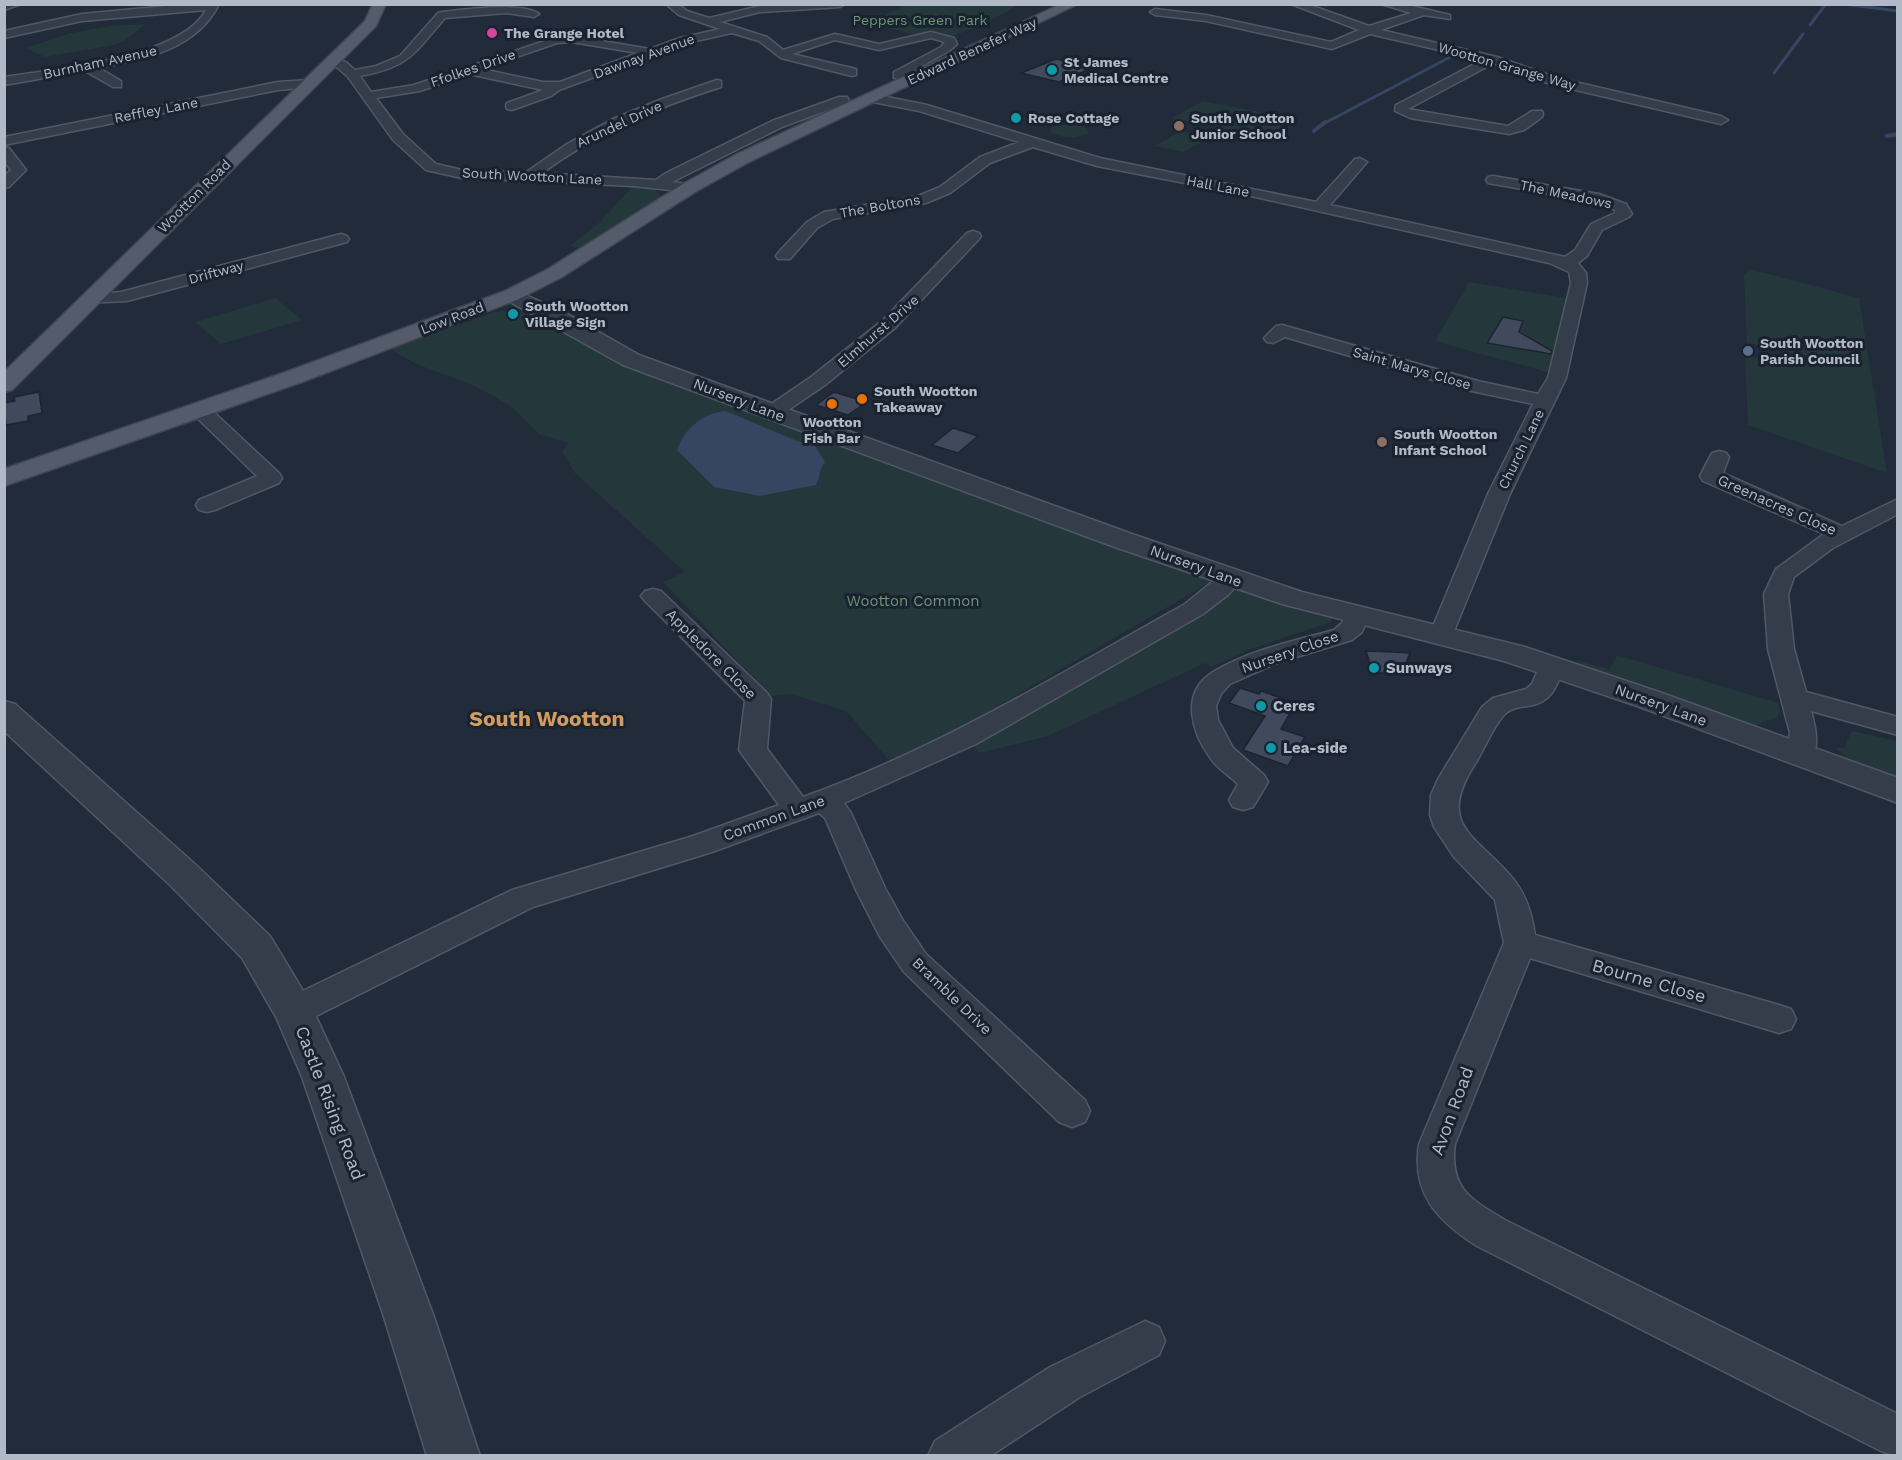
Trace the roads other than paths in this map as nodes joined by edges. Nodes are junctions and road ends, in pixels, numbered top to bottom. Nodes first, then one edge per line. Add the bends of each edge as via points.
1 (16, 4) edge
2 (380, 4) edge
3 (671, 4) edge
4 (840, 4) edge
5 (1072, 4) edge
6 (1165, 4) edge
7 (1296, 4) edge
8 (1386, 4) edge
9 (213, 5) edge
10 (4, 7) edge
11 (1424, 12) junction
12 (1251, 13) dead end
13 (534, 14) dead end
14 (1446, 17) dead end
15 (709, 21) junction
16 (1229, 23) junction
17 (734, 28) junction
18 (823, 28) dead end
19 (1372, 31) junction
20 (4, 35) edge
21 (835, 37) junction
22 (650, 52) junction
23 (409, 53) junction
24 (427, 53) dead end
25 (781, 54) junction
26 (1493, 59) junction
27 (86, 66) junction
28 (339, 69) junction
29 (468, 70) junction
30 (898, 75) dead end
31 (817, 80) dead end
32 (4, 81) edge
33 (132, 83) dead end
34 (721, 83) dead end
35 (308, 84) junction
36 (555, 87) junction
37 (367, 96) junction
38 (872, 98) junction
39 (840, 102) dead end
40 (510, 107) dead end
41 (1537, 114) dead end
42 (1721, 120) dead end
43 (4, 141) edge
44 (1030, 142) junction
45 (4, 152) edge
46 (1344, 159) dead end
47 (1360, 162) junction
48 (1377, 165) dead end
49 (528, 177) junction
50 (1493, 180) dead end
51 (4, 184) edge
52 (660, 184) junction
53 (689, 189) junction
54 (1319, 208) junction
55 (974, 236) dead end
56 (781, 238) dead end
57 (341, 239) dead end
58 (797, 241) junction
59 (784, 256) dead end
60 (1566, 263) junction
61 (512, 295) junction
62 (92, 299) junction
63 (1282, 331) dead end
64 (4, 385) edge
65 (1544, 401) junction
66 (199, 409) junction
67 (771, 413) junction
68 (1708, 468) dead end
69 (4, 478) edge
70 (207, 505) dead end
71 (1898, 505) edge
72 (1842, 534) junction
73 (1231, 578) junction
74 (653, 596) dead end
75 (1357, 616) junction
76 (1442, 636) junction
77 (1551, 666) junction
78 (1796, 698) junction
79 (4, 712) edge
80 (1898, 726) edge
81 (1800, 756) junction
82 (1898, 791) edge
83 (1243, 800) dead end
84 (810, 804) junction
85 (1520, 943) junction
86 (294, 1011) junction
87 (1779, 1021) dead end
88 (1072, 1111) dead end
89 (1145, 1341) dead end
90 (1898, 1437) edge
91 (454, 1455) edge
92 (950, 1455) edge

1 - 10 street
2 - 28 main road, Wootton Road
3 - 15 street via 676,10
4 - 15 street via 760,9
5 - 38 main road, Edward Benefer Way
6 - 16 street via 1150,14
7 - 19 street, Wootton Grange Way
8 - 11 street
9 - 20 street via 81,17
9 - 27 street, Burnham Avenue via 207,18 170,46
11 - 14 street
11 - 19 street
12 - 16 street
13 - 23 street via 506,10 437,15
15 - 17 street
16 - 19 street via 1331,46
17 - 22 street, Dawnay Avenue
17 - 25 street via 763,39
18 - 21 street via 812,32
19 - 26 street, Wootton Grange Way
21 - 25 street
21 - 30 street via 879,47 931,35 950,40 945,49
22 - 29 street, Ffolkes Drive via 568,33
22 - 36 street, Dawnay Avenue
23 - 24 street
23 - 28 street via 391,65
25 - 31 street via 847,71
26 - 41 street via 1401,111 1509,130
26 - 42 street, Wootton Grange Way via 1554,81
27 - 32 street, Burnham Avenue
27 - 33 street via 112,86
28 - 35 main road, Wootton Road
28 - 37 street, South Wootton Lane
29 - 36 street, Dawnay Avenue
29 - 37 street, Ffolkes Drive via 416,88
34 - 49 street, Arundel Drive via 616,122 570,147
35 - 43 street, Reffley Lane via 278,86
35 - 62 main road, Wootton Road
36 - 40 street, Dawnay Avenue
37 - 49 street, South Wootton Lane via 398,137 431,167 462,174
38 - 44 street, Hall Lane via 922,108
38 - 53 main road, Low Road via 743,158
39 - 52 street via 779,125
44 - 54 street, Hall Lane via 1097,162
44 - 58 street, The Boltons via 982,162 932,196 896,206 829,215
45 - 51 street via 19,170
46 - 47 street
47 - 48 street
47 - 54 street
49 - 52 street, South Wootton Lane
50 - 60 street, The Meadows via 1599,198 1621,207 1624,214 1593,230 1581,255
52 - 53 street, South Wootton Lane
53 - 61 main road, Low Road
54 - 60 street, Hall Lane
55 - 67 street, Elmhurst Drive via 889,324
56 - 58 street
57 - 62 street, Driftway via 121,297
58 - 59 street, The Boltons
60 - 65 street, Church Lane via 1577,270 1579,283 1559,373
61 - 66 main road, Low Road
61 - 67 street, Nursery Lane via 631,360
62 - 64 main road, Wootton Road
63 - 65 street, Saint Marys Close via 1474,386
65 - 76 street, Church Lane via 1499,494
66 - 69 main road, Low Road
66 - 70 street via 271,478
67 - 73 street, Nursery Lane
68 - 72 street, Greenacres Close
71 - 72 street
72 - 78 street via 1784,574 1776,594 1781,649
73 - 75 street, Nursery Lane
73 - 84 street, Common Lane via 1194,609 966,738
74 - 84 street, Appledore Close via 758,699 753,750
75 - 76 street, Nursery Lane
75 - 83 street, Nursery Close via 1353,627 1343,635 1268,657 1221,678 1209,691 1203,706 1205,720 1222,754 1254,782
76 - 77 street, Nursery Lane
77 - 81 street, Nursery Lane
77 - 85 street via 1544,687 1534,697 1509,699 1494,708 1450,782 1443,804 1461,846 1503,887 1515,908
78 - 80 street
78 - 81 street via 1804,733
79 - 86 street, Castle Rising Road via 256,946
81 - 82 street, Nursery Lane
84 - 86 street, Common Lane via 702,844 523,898
84 - 88 street, Bramble Drive via 837,813 871,890 915,963
85 - 87 street, Bourne Close
85 - 90 street, Avon Road via 1437,1144 1433,1160 1437,1182 1450,1202 1491,1233
86 - 91 street, Castle Rising Road via 323,1077
89 - 92 street via 1065,1382

